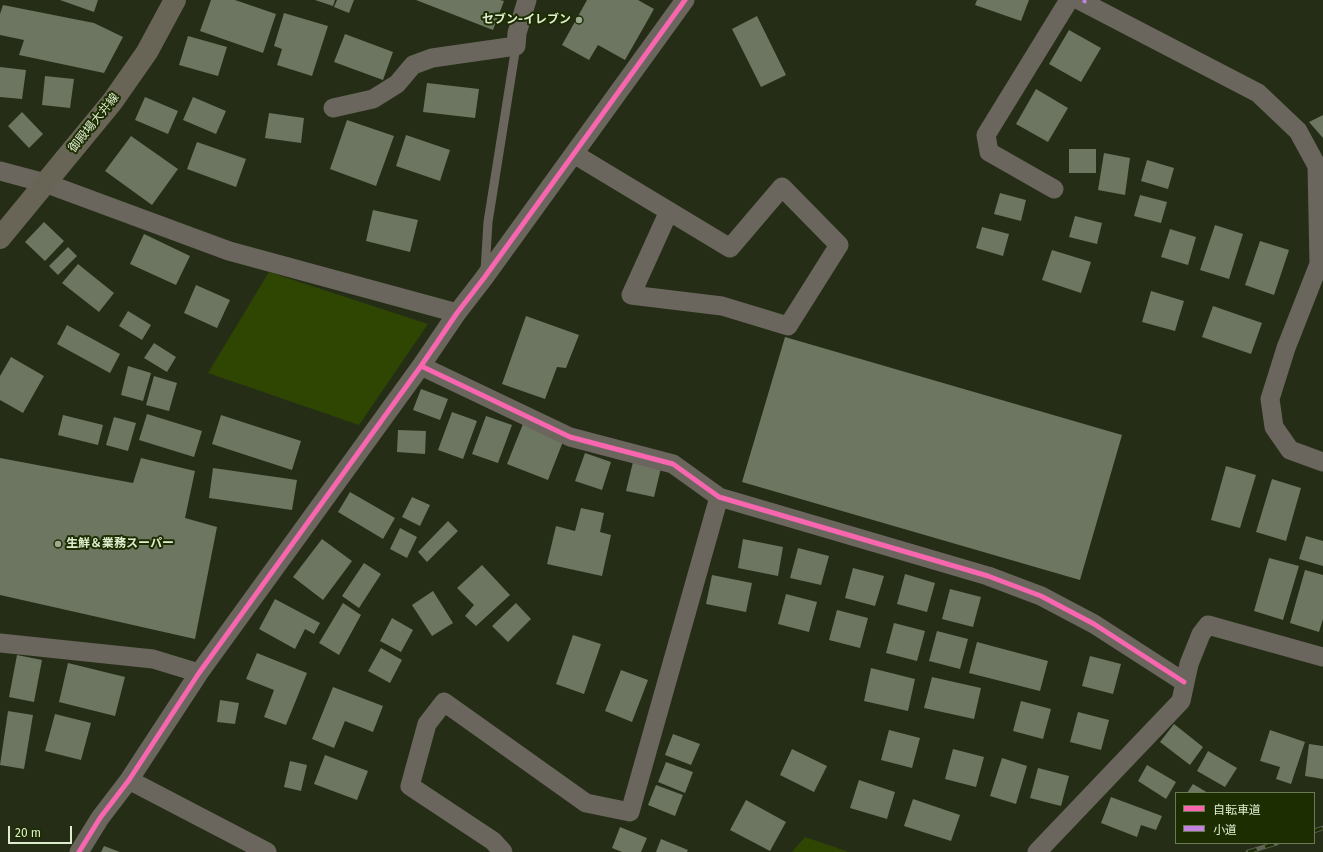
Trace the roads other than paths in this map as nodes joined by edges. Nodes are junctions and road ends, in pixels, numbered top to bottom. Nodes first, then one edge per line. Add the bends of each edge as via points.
1 (175, 0) edge
2 (527, 0) edge
3 (685, 0) edge
4 (1069, 0) edge
5 (1079, 0) edge
6 (516, 46) junction
7 (333, 108) dead end
8 (574, 154) junction
9 (1320, 168) edge
10 (0, 171) edge
11 (45, 183) junction
12 (1054, 189) dead end
13 (669, 211) junction
14 (0, 238) edge
15 (484, 278) junction
16 (457, 313) junction
17 (421, 366) junction
18 (1323, 462) edge
19 (719, 497) junction
20 (0, 643) edge
21 (1323, 657) edge
22 (199, 674) junction
23 (1184, 682) junction
24 (129, 780) junction
25 (79, 852) edge
26 (267, 852) edge
27 (503, 852) edge
28 (1037, 852) edge

1 - 11 main road, 御殿場大井線 via 147,52 112,102
2 - 6 street via 517,33
3 - 8 street
4 - 12 street via 986,135 989,152
5 - 9 street via 1258,93 1298,131
6 - 7 street via 432,58 413,65 397,84 373,99
6 - 15 lane via 488,222
8 - 13 street
8 - 15 street
9 - 18 street via 1319,264 1286,348 1270,399 1274,427 1290,450
10 - 11 street
11 - 14 main road, 御殿場大井線
11 - 16 street via 229,251
13 - 13 street via 730,248 782,187 839,245 788,326 722,306 631,295
15 - 16 street
16 - 17 street
17 - 19 street via 570,437 672,464
17 - 22 street
19 - 23 street via 988,576 1041,596 1094,624
19 - 27 street via 630,812 586,803 444,702 427,724 410,786 493,841
20 - 22 street via 153,659
21 - 23 street via 1208,625 1200,634
22 - 24 street
23 - 28 street via 1181,701
24 - 25 street via 100,818
24 - 26 street

